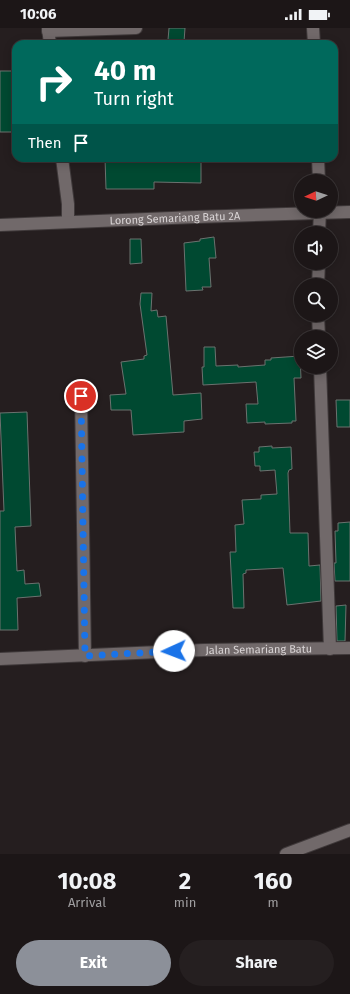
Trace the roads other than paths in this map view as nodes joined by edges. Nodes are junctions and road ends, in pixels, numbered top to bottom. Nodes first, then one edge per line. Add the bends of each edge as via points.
1 (136, 28) edge
2 (313, 28) edge
3 (48, 29) edge
4 (49, 40) edge
5 (314, 40) edge
6 (63, 162) edge
7 (318, 162) edge
8 (319, 174) edge
9 (338, 212) edge
10 (350, 212) edge
11 (294, 213) edge
12 (68, 222) junction
13 (0, 225) edge
14 (320, 374) edge
15 (81, 396) dead end
16 (350, 648) edge
17 (330, 649) junction
18 (85, 656) junction
19 (0, 659) edge
20 (350, 830) edge
21 (286, 854) edge

1 - 3 street
2 - 5 street
3 - 4 street
6 - 12 street
7 - 8 street
9 - 10 street, Lorong Semariang Batu 2A
11 - 12 street, Lorong Semariang Batu 2A
12 - 13 street, Lorong Semariang Batu 2A
14 - 17 street
15 - 18 street
16 - 17 street, Jalan Semariang Batu
17 - 18 street, Jalan Semariang Batu via 196,650
18 - 19 street, Jalan Semariang Batu
20 - 21 street

